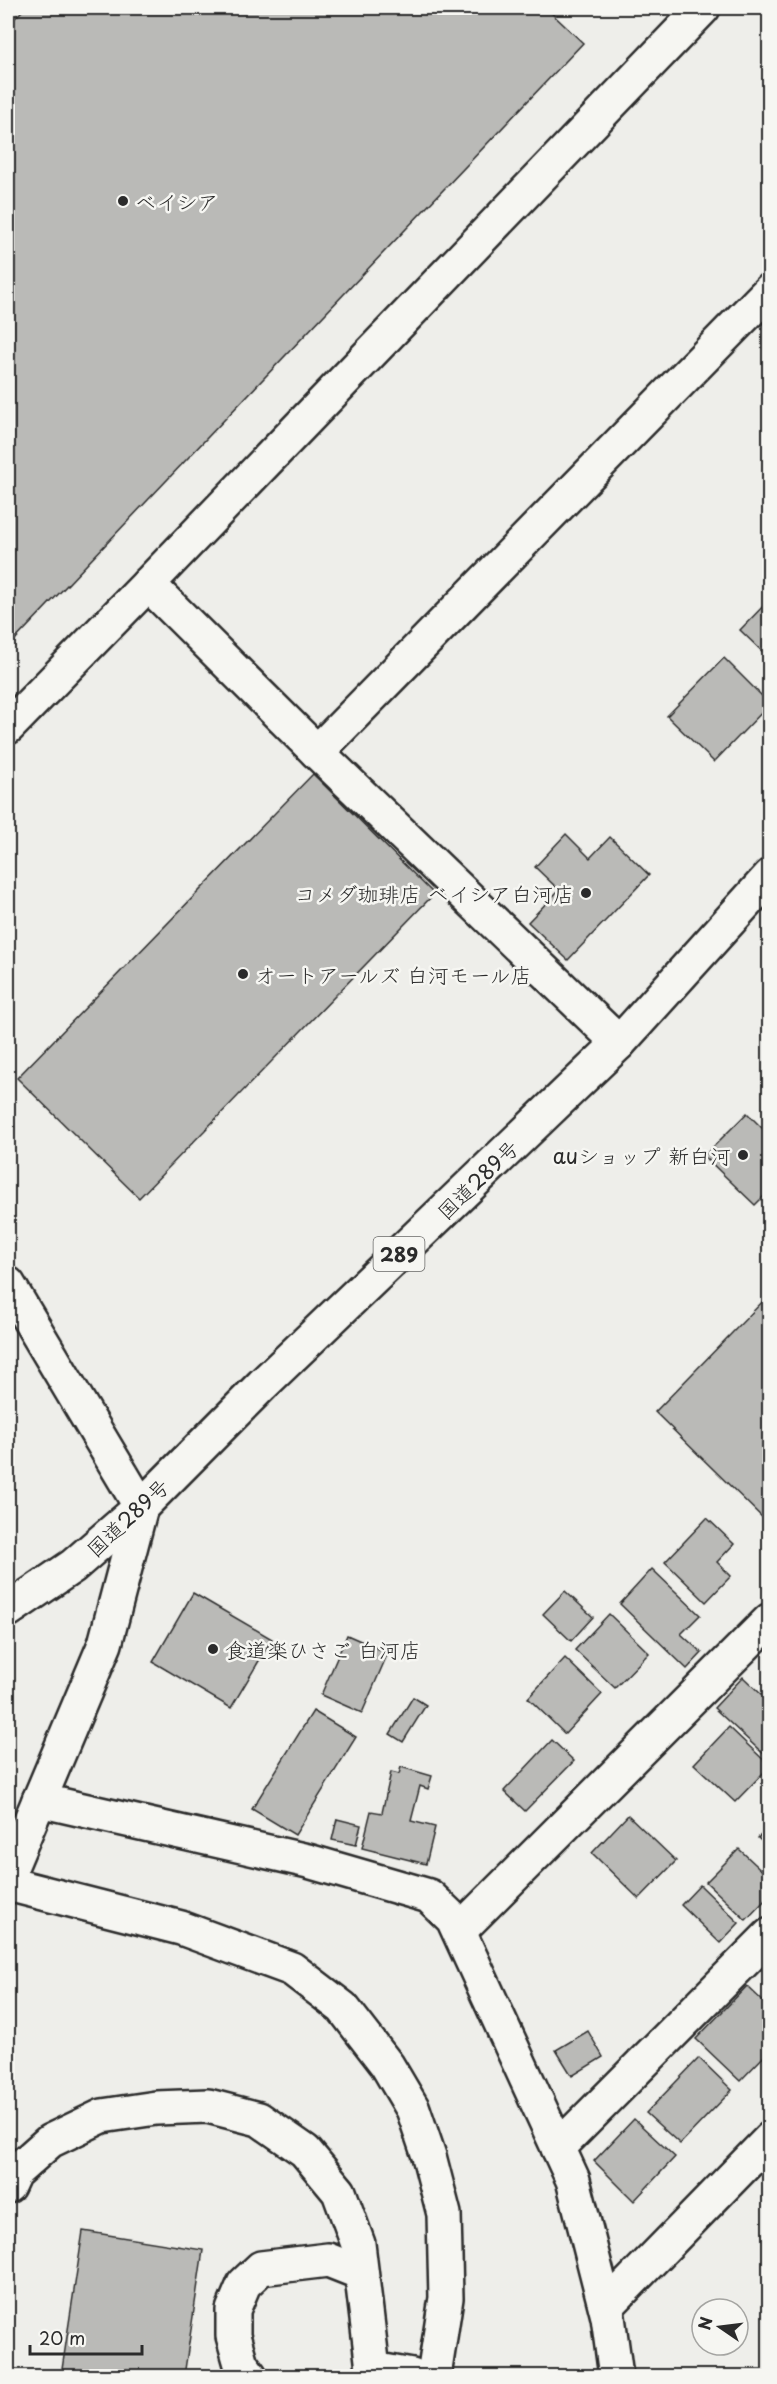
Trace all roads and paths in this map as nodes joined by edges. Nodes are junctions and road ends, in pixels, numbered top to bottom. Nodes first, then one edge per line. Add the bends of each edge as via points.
1 (704, 8) edge
2 (770, 290) edge
3 (148, 584) junction
4 (8, 728) edge
5 (317, 752) junction
6 (770, 876) edge
7 (619, 1043) junction
8 (8, 1284) edge
9 (141, 1507) junction
10 (8, 1610) edge
11 (770, 1620) edge
12 (39, 1800) junction
13 (8, 1874) edge
14 (8, 1884) edge
15 (459, 1931) junction
16 (770, 1935) edge
17 (770, 2139) edge
18 (558, 2148) junction
19 (8, 2186) edge
20 (361, 2273) junction
21 (606, 2307) junction
22 (367, 2373) edge
23 (250, 2376) edge
24 (412, 2376) edge
25 (434, 2376) edge
26 (616, 2376) edge

1 - 3 main road
2 - 5 main road
3 - 4 main road
3 - 5 main road
5 - 7 main road
6 - 7 main road, 国道289号 / 289
7 - 9 main road, 国道289号 / 289
8 - 9 main road
9 - 10 main road, 国道289号 / 289 via 73,1566
9 - 12 main road via 105,1644
11 - 15 main road
12 - 13 main road
12 - 15 main road via 308,1862 429,1896 453,1919
14 - 25 main road via 181,1928 292,1969 343,2008 387,2066 413,2109 444,2214 446,2298
15 - 18 main road
16 - 18 main road
17 - 21 main road
18 - 21 main road via 573,2180
19 - 20 main road via 14,2172 50,2141 102,2116 208,2106 259,2119 305,2151 339,2193 358,2244
20 - 22 main road
20 - 23 main road via 328,2260 261,2268 244,2284 233,2310 233,2336 241,2364
21 - 26 main road
22 - 24 main road

